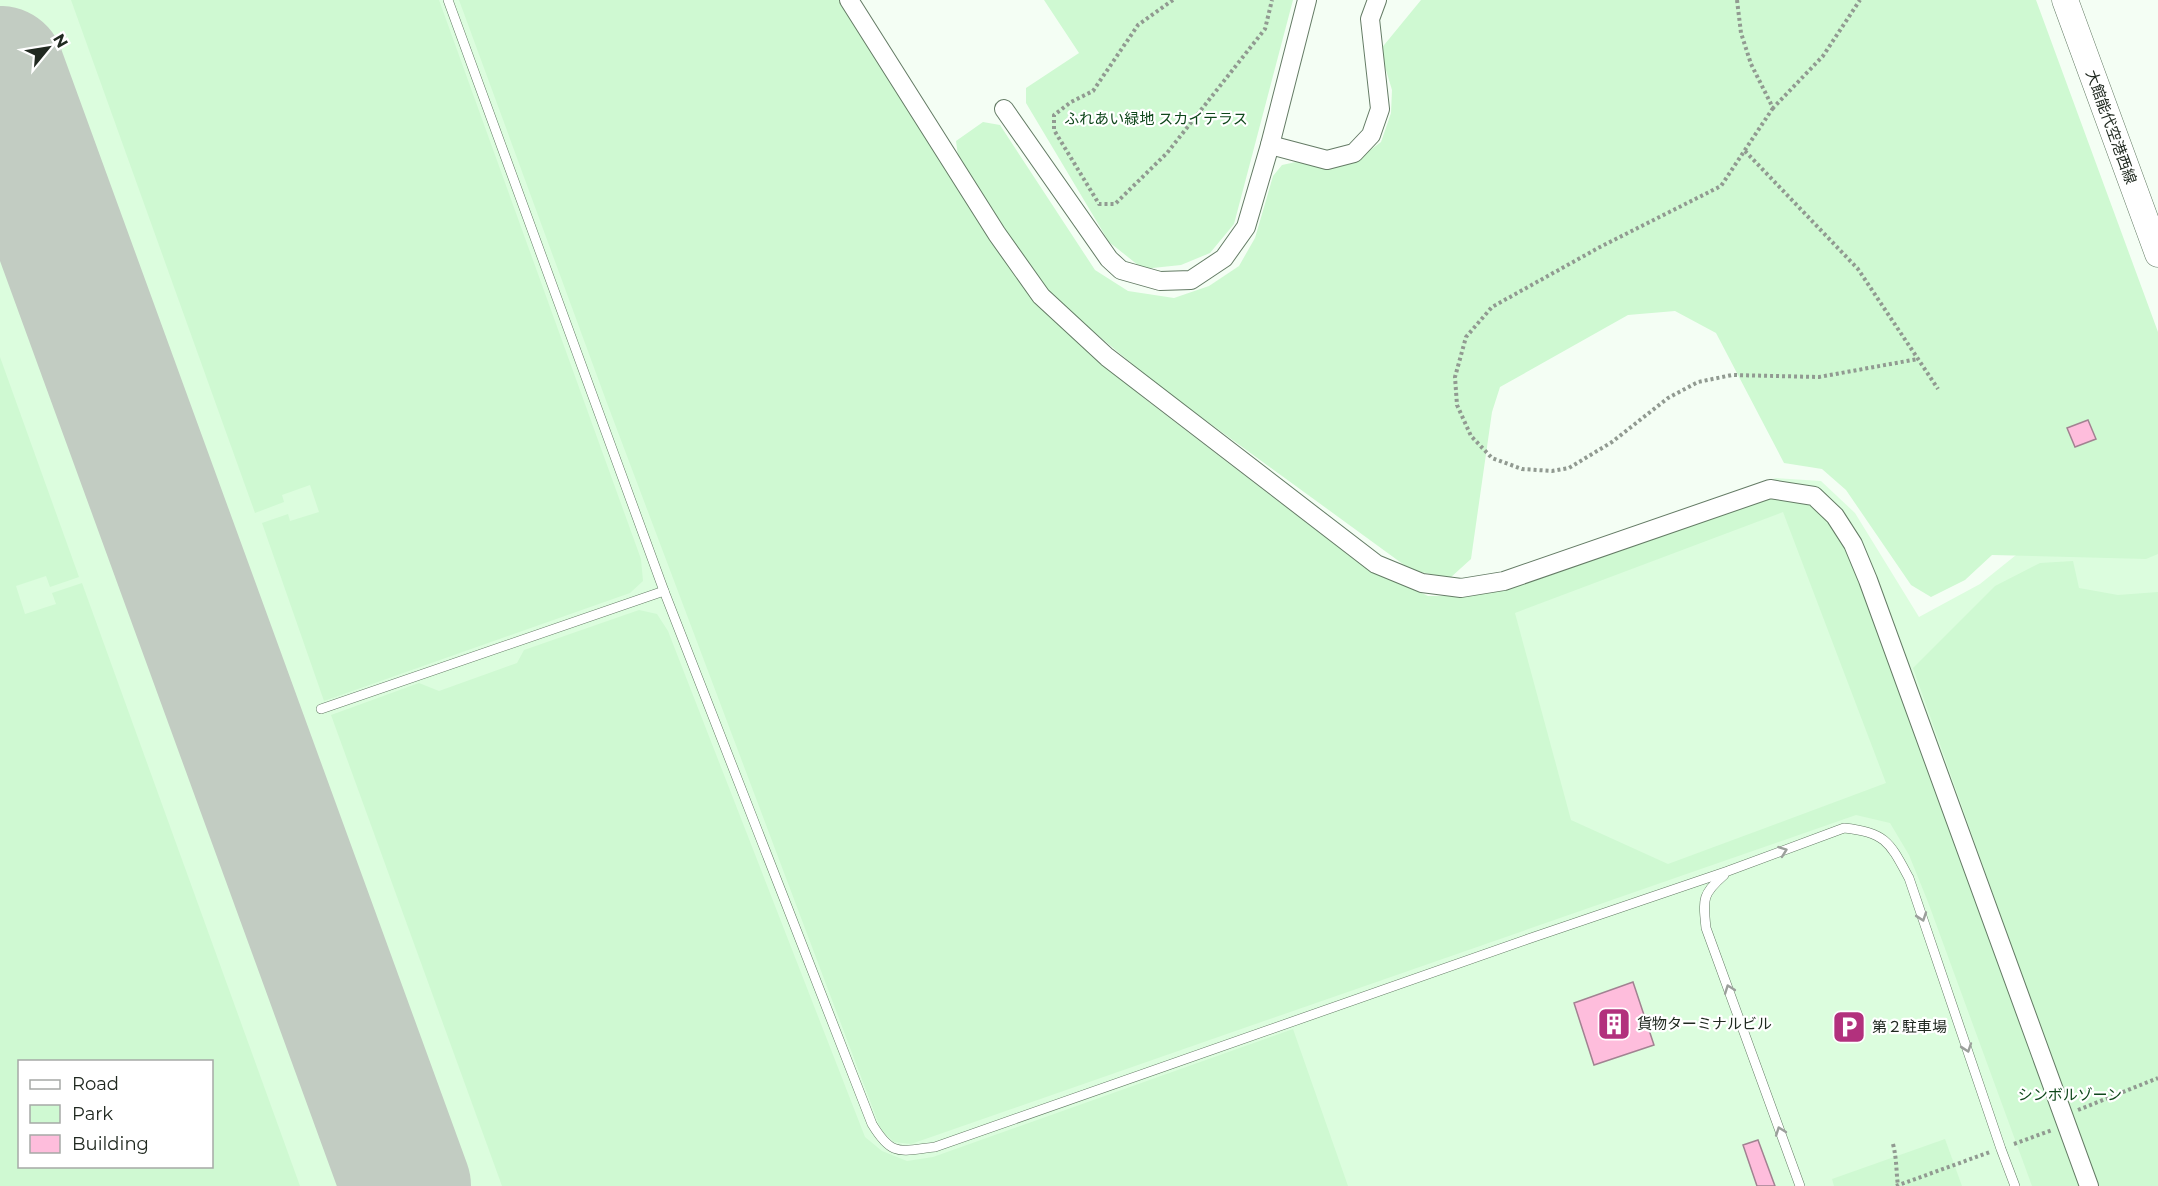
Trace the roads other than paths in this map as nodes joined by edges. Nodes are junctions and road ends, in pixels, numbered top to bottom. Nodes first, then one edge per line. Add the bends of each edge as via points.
1 (448, 0) edge
2 (849, 0) edge
3 (1307, 0) edge
4 (1377, 0) edge
5 (2065, 0) edge
6 (1004, 109) dead end
7 (1270, 145) junction
8 (2158, 254) edge
9 (664, 591) junction
10 (321, 710) dead end
11 (1728, 871) junction
12 (1800, 1186) edge
13 (2015, 1186) edge
14 (2089, 1186) edge

1 - 9 lane
2 - 14 street via 990,224 1041,296 1107,357 1376,564 1422,583 1461,588 1504,581 1770,489 1814,496 1835,516 1857,553
3 - 7 street
4 - 7 street via 1370,19 1380,109 1371,135 1354,153 1327,160
5 - 8 main road, 大館能代空港西線
6 - 7 street via 1109,259 1121,270 1160,281 1191,280 1224,258 1246,227
9 - 10 lane
9 - 11 lane via 872,1124 884,1143 902,1151 935,1147
12 -> 11 lane via 1706,928 1704,906 1708,889
11 -> 13 lane via 1844,828 1881,836 1894,850 1909,878

